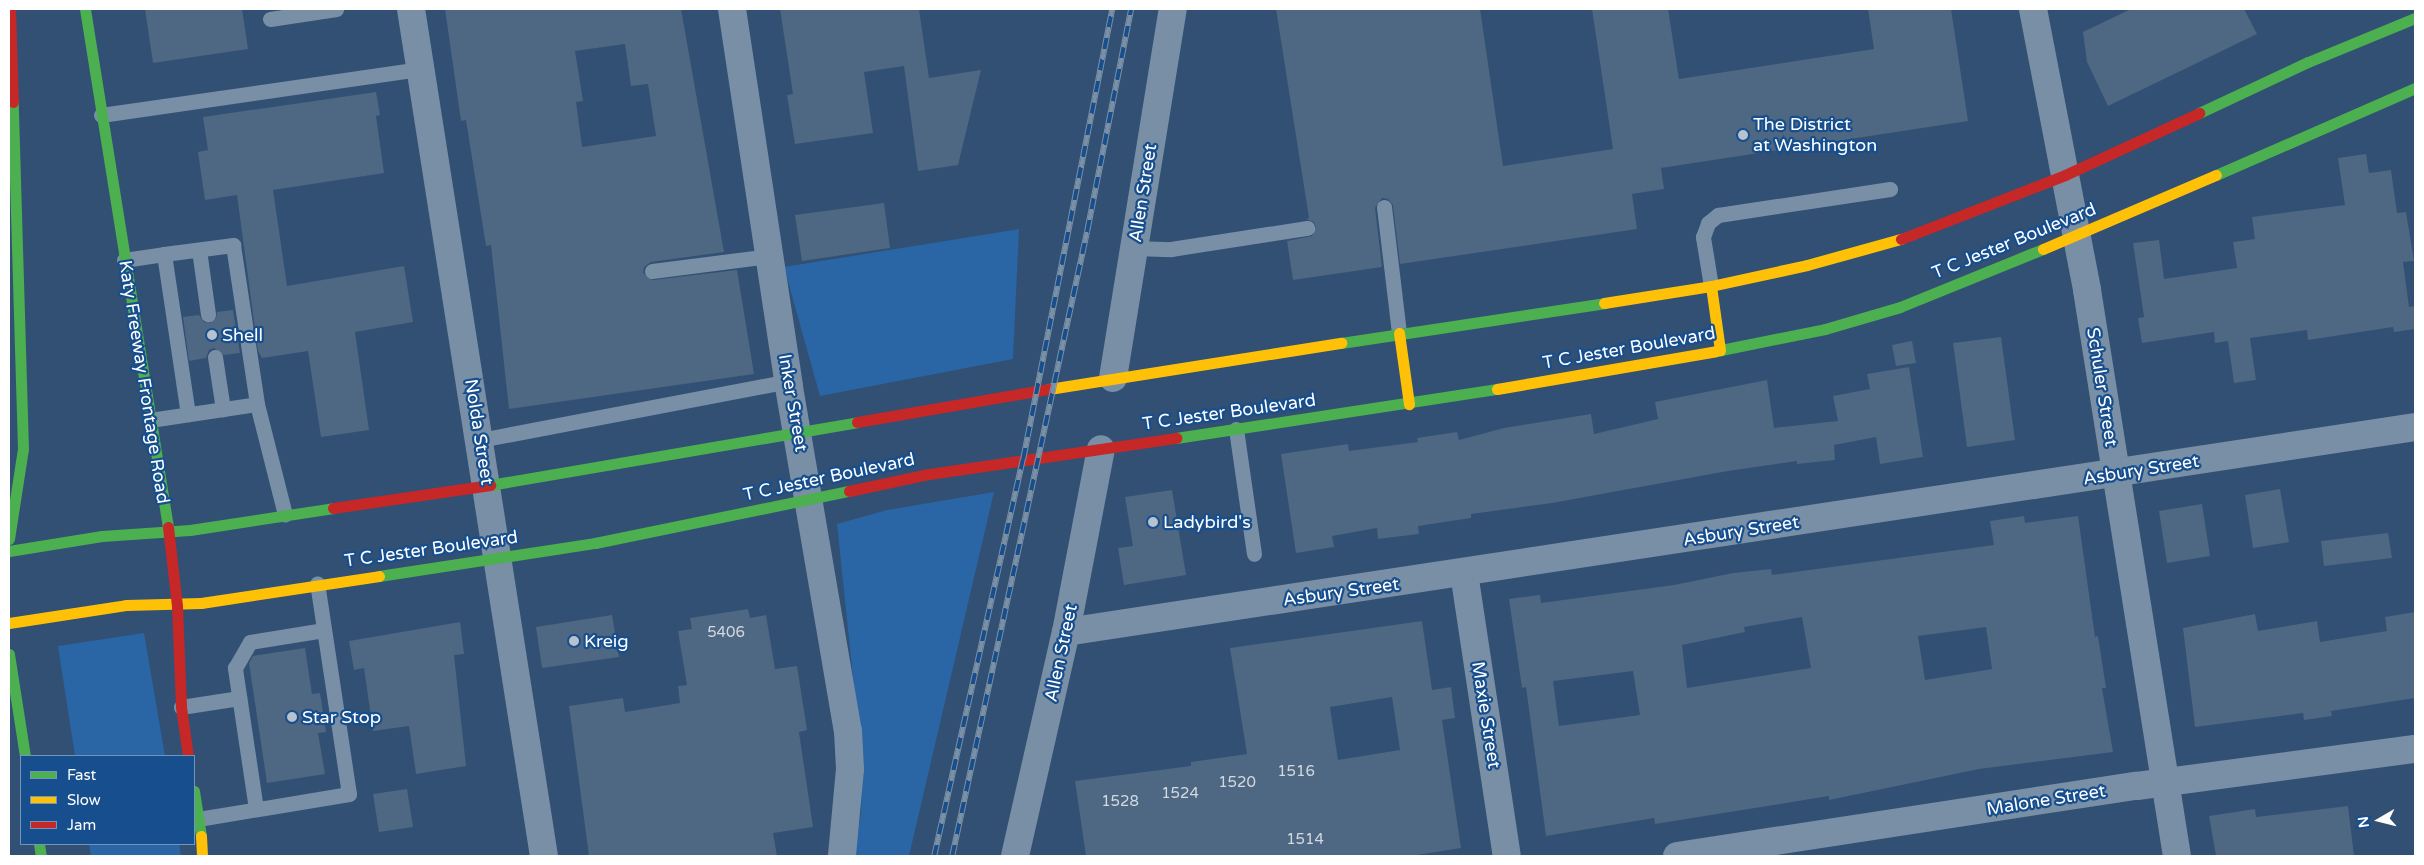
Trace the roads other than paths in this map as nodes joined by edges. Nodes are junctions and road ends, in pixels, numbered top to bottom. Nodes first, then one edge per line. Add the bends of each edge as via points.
1 (10, 9) edge
2 (85, 9) edge
3 (336, 9) edge
4 (411, 9) edge
5 (732, 9) edge
6 (1173, 9) edge
7 (2034, 9) edge
8 (2415, 18) edge
9 (270, 19) dead end
10 (421, 70) junction
11 (2415, 88) edge
12 (101, 115) junction
13 (2065, 176) junction
14 (1890, 189) dead end
15 (1384, 207) dead end
16 (1307, 228) dead end
17 (2076, 236) junction
18 (1134, 248) junction
19 (199, 250) junction
20 (164, 254) junction
21 (769, 256) junction
22 (124, 260) junction
23 (652, 271) dead end
24 (1710, 286) junction
25 (208, 314) dead end
26 (1399, 333) junction
27 (1720, 350) junction
28 (215, 357) dead end
29 (1113, 378) junction
30 (789, 381) junction
31 (257, 404) junction
32 (1409, 404) junction
33 (223, 409) junction
34 (188, 414) junction
35 (150, 420) junction
36 (2415, 427) edge
37 (1236, 429) junction
38 (798, 431) junction
39 (480, 440) junction
40 (1101, 449) junction
41 (2116, 474) junction
42 (488, 485) junction
43 (809, 499) junction
44 (285, 515) junction
45 (169, 533) junction
46 (9, 539) edge
47 (9, 551) edge
48 (1254, 554) dead end
49 (498, 558) junction
50 (1464, 573) junction
51 (317, 583) junction
52 (177, 606) junction
53 (9, 622) edge
54 (324, 630) junction
55 (1066, 632) junction
56 (9, 654) edge
57 (239, 698) junction
58 (181, 707) junction
59 (2415, 749) edge
60 (25, 755) edge
61 (188, 755) edge
62 (2167, 782) junction
63 (195, 798) edge
64 (256, 809) junction
65 (201, 842) edge
66 (544, 856) edge
67 (842, 856) edge
68 (1014, 856) edge
69 (1508, 856) edge
70 (1677, 856) edge
71 (2178, 856) edge

1 - 46 main road via 23,449
2 - 12 main road, Katy Freeway Frontage Road
3 - 9 lane
4 - 10 street, Nolda Street
5 - 21 street, Inker Street
6 - 18 street, Allen Street
7 - 13 street, Schuler Street
8 - 13 main road via 2308,62
10 - 12 lane
10 - 39 street, Nolda Street
11 - 17 main road, T C Jester Boulevard
12 - 22 main road, Katy Freeway Frontage Road
13 - 17 street, Schuler Street
13 - 24 main road via 1915,235 1807,265
14 - 24 lane via 1718,215 1708,223 1703,237
15 - 26 lane
16 - 18 lane via 1172,249
17 - 27 main road, T C Jester Boulevard via 1900,307 1825,329
17 - 41 street, Schuler Street
18 - 29 street, Allen Street
19 - 20 lane
19 - 25 lane
19 - 31 lane via 233,245
20 - 22 lane
20 - 34 lane
21 - 23 lane
21 - 30 street, Inker Street
22 - 35 main road, Katy Freeway Frontage Road
24 - 26 main road
24 - 27 main road
26 - 29 main road
26 - 32 main road
27 - 32 main road, T C Jester Boulevard
28 - 33 lane
29 - 38 main road
30 - 38 street, Inker Street
30 - 39 lane
31 - 33 lane
31 - 44 lane
32 - 37 main road, T C Jester Boulevard
33 - 34 lane
34 - 35 lane
35 - 45 main road, Katy Freeway Frontage Road
36 - 41 street, Asbury Street
37 - 40 main road, T C Jester Boulevard
37 - 48 lane
38 - 42 main road
38 - 43 street, Inker Street
39 - 42 street, Nolda Street
40 - 43 main road, T C Jester Boulevard via 929,474
40 - 55 street, Allen Street
41 - 50 street, Asbury Street
41 - 62 street, Schuler Street
42 - 44 main road
42 - 49 street, Nolda Street
43 - 49 main road, T C Jester Boulevard via 595,543
43 - 67 street, Inker Street via 848,731 850,769
44 - 45 main road
45 - 47 main road via 123,535
45 - 52 main road, Katy Freeway Frontage Road
49 - 51 main road, T C Jester Boulevard
49 - 66 street, Nolda Street
50 - 55 street, Asbury Street
50 - 69 street, Maxie Street
51 - 52 main road, T C Jester Boulevard
51 - 54 lane
52 - 53 main road, T C Jester Boulevard via 126,605
52 - 58 main road, Katy Freeway Frontage Road
54 - 57 lane via 250,642 235,668
54 - 64 lane via 349,794
55 - 68 street, Allen Street
56 - 60 main road
57 - 58 lane
57 - 64 lane
58 - 61 main road, Katy Freeway Frontage Road
59 - 62 street, Malone Street
62 - 70 street, Malone Street
62 - 71 street, Schuler Street
63 - 65 main road
64 - 65 lane

